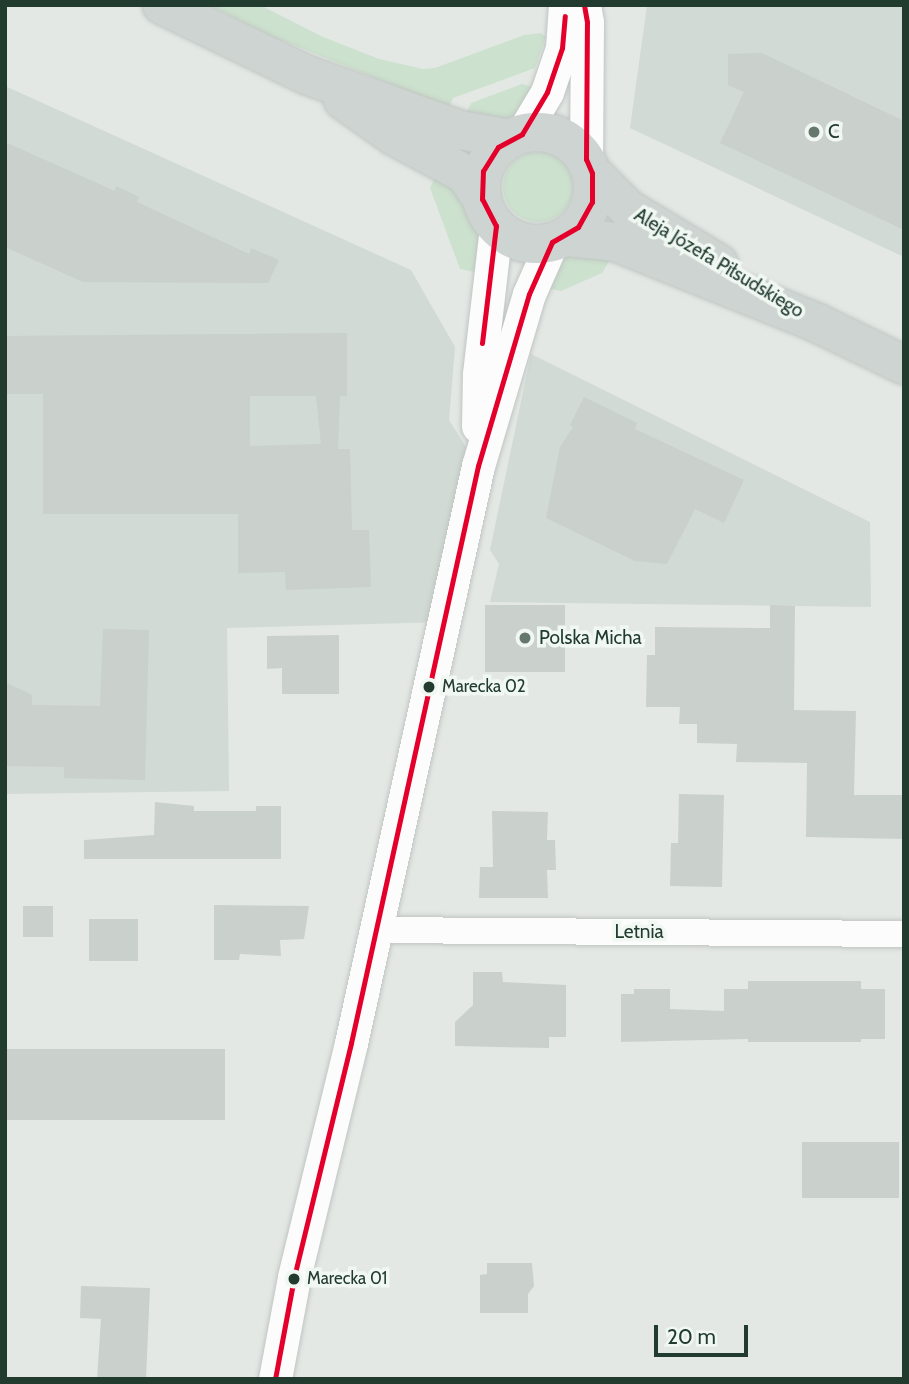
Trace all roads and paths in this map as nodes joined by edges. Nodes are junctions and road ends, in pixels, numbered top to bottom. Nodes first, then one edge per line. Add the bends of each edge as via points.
1 (162, 5) edge
2 (565, 5) edge
3 (584, 5) edge
4 (307, 75) junction
5 (516, 136) junction
6 (589, 166) junction
7 (489, 213) junction
8 (559, 239) junction
9 (817, 323) junction
10 (904, 366) edge
11 (478, 466) junction
12 (374, 930) junction
13 (904, 934) edge
14 (275, 1379) edge

1 - 4 main road
2 - 5 street via 562,48 547,92
3 - 6 street
4 - 5 main road via 460,130
4 - 7 main road via 394,136 465,174
5 - 6 main road via 551,133 577,148
5 - 7 main road via 498,148 483,172
6 - 8 main road via 593,194 587,216
6 - 9 main road, Aleja Józefa Piłsudskiego via 628,209
7 - 8 main road via 522,242
7 - 11 street
8 - 9 main road, Aleja Józefa Piłsudskiego via 616,242
8 - 11 street via 529,294
9 - 10 main road, Aleja Józefa Piłsudskiego
11 - 12 street
12 - 13 street, Letnia
12 - 14 street

